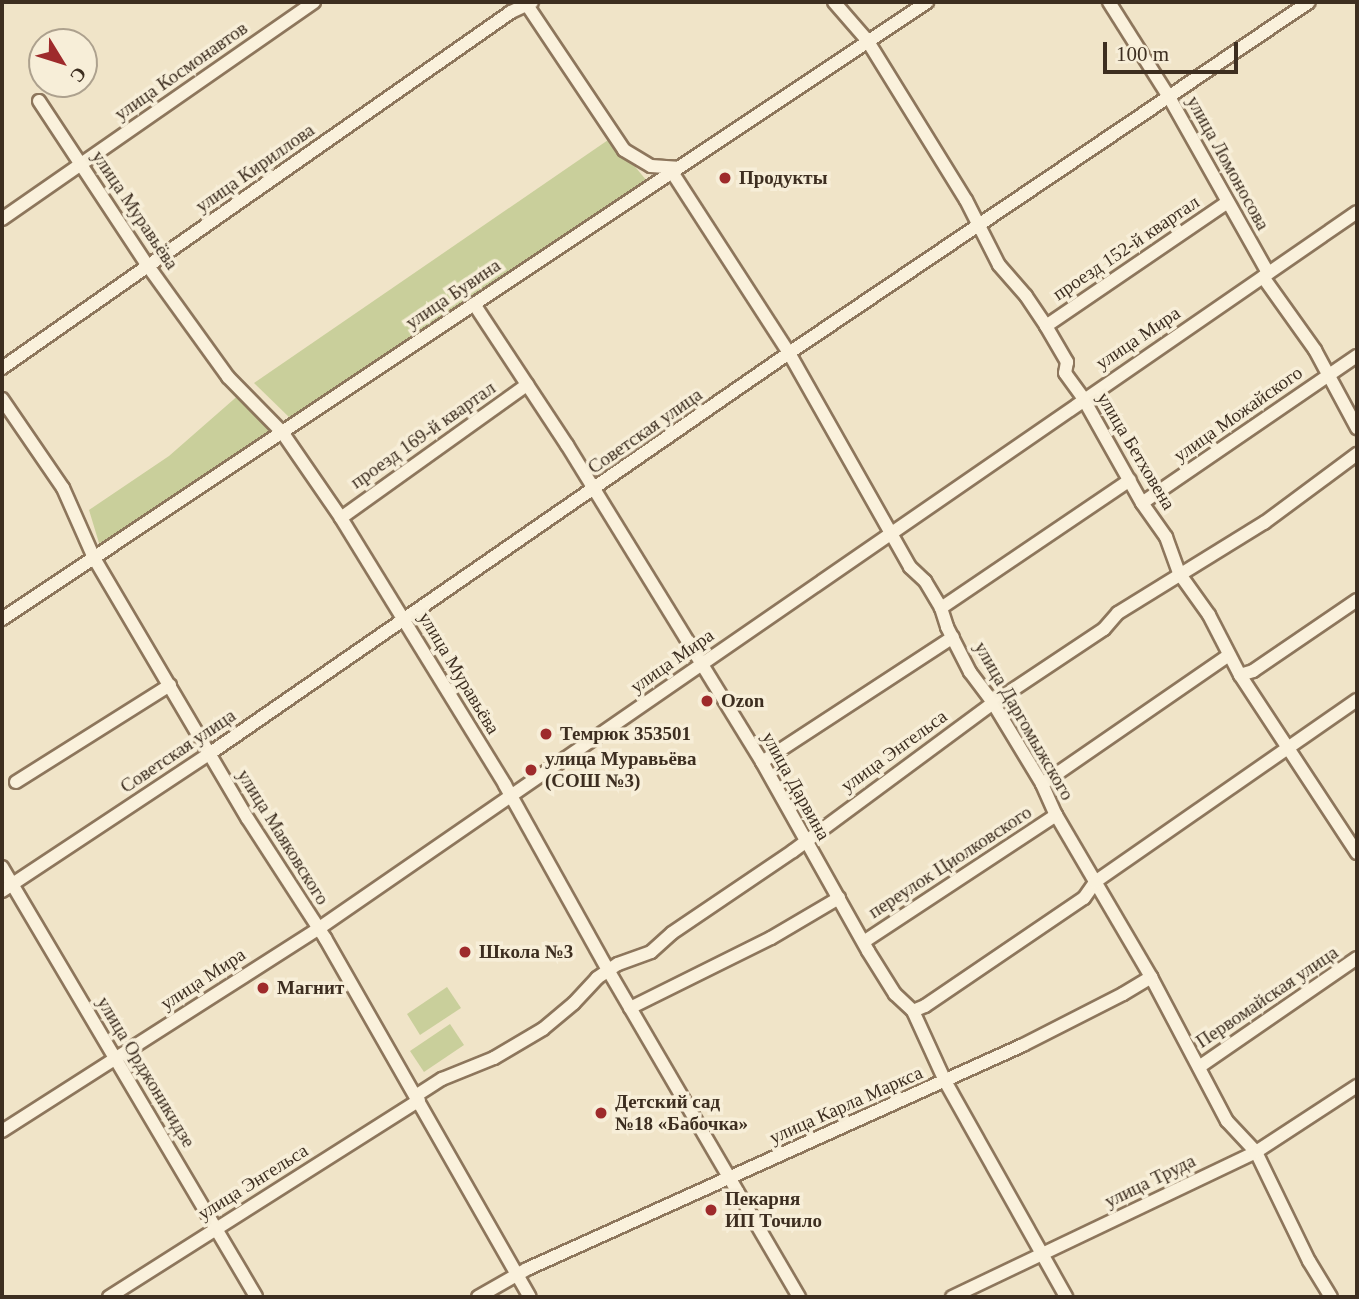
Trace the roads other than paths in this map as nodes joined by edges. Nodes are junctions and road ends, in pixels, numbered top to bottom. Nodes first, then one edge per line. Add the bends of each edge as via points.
1 (314, 2) edge
2 (834, 2) edge
3 (927, 2) edge
4 (1109, 2) edge
5 (1309, 2) edge
6 (528, 3) edge
7 (867, 40) junction
8 (1169, 97) junction
9 (40, 101) dead end
10 (81, 164) junction
11 (675, 170) junction
12 (1228, 202) junction
13 (1357, 212) edge
14 (2, 219) edge
15 (978, 225) junction
16 (148, 266) junction
17 (1266, 275) junction
18 (474, 304) junction
19 (1046, 326) junction
20 (789, 353) junction
21 (1357, 356) edge
22 (2, 368) edge
23 (1327, 375) junction
24 (527, 384) junction
25 (1083, 398) junction
26 (2, 399) edge
27 (1357, 428) edge
28 (282, 432) junction
29 (1357, 454) edge
30 (1130, 480) junction
31 (593, 491) junction
32 (1142, 503) junction
33 (341, 518) junction
34 (892, 531) junction
35 (94, 558) junction
36 (1179, 573) junction
37 (1357, 600) edge
38 (941, 608) junction
39 (2, 619) edge
40 (405, 620) junction
41 (953, 637) junction
42 (1229, 655) junction
43 (701, 664) junction
44 (1240, 675) junction
45 (170, 685) junction
46 (1357, 700) edge
47 (993, 703) junction
48 (1287, 748) junction
49 (209, 754) junction
50 (762, 762) junction
51 (16, 782) dead end
52 (1042, 784) junction
53 (510, 797) junction
54 (1056, 815) junction
55 (804, 840) junction
56 (1357, 853) edge
57 (2, 867) edge
58 (1095, 882) junction
59 (7, 887) edge
60 (839, 898) junction
61 (318, 929) junction
62 (865, 941) junction
63 (1357, 958) edge
64 (608, 970) junction
65 (1151, 976) junction
66 (630, 1008) junction
67 (913, 1011) junction
68 (115, 1058) junction
69 (1199, 1067) junction
70 (945, 1081) junction
71 (1357, 1086) edge
72 (418, 1097) junction
73 (2, 1131) edge
74 (1256, 1152) junction
75 (730, 1178) junction
76 (216, 1228) junction
77 (1041, 1255) junction
78 (517, 1275) junction
79 (972, 1293) edge
80 (109, 1297) edge
81 (256, 1297) edge
82 (478, 1297) edge
83 (530, 1297) edge
84 (799, 1297) edge
85 (952, 1297) edge
86 (1066, 1297) edge
87 (1331, 1297) edge

1 - 10 street, улица Космонавтов
2 - 7 street, улица Бетховена
3 - 7 street, улица Бувина
4 - 8 street, улица Ломоносова
5 - 8 street, Советская улица
6 - 11 street via 624,150 651,166
6 - 16 street, улица Кириллова
7 - 11 street, улица Бувина
7 - 15 street, улица Бетховена
8 - 12 street, улица Ломоносова
8 - 15 street, Советская улица
9 - 10 street, улица Муравьёва
10 - 14 street, улица Космонавтов
10 - 16 street, улица Муравьёва
11 - 18 street, улица Бувина
11 - 20 street, улица Даргомыжского
12 - 17 street, улица Ломоносова
12 - 19 street, проезд 152-й квартал
13 - 17 street, улица Мира
15 - 19 street, улица Бетховена via 999,265
15 - 20 street, Советская улица
16 - 22 street, улица Кириллова
16 - 28 street, улица Муравьёва via 228,377
17 - 23 street, улица Ломоносова
17 - 25 street, улица Мира
18 - 24 street, улица Дарвина
18 - 28 street, улица Бувина
19 - 25 street, улица Бетховена via 1067,362 1065,373
20 - 31 street, Советская улица
20 - 34 street, улица Даргомыжского
21 - 23 street, улица Можайского
23 - 27 street, улица Ломоносова
23 - 32 street, улица Можайского
24 - 31 street, улица Дарвина
24 - 33 street, проезд 169-й квартал
25 - 30 street, улица Бетховена
25 - 34 street, улица Мира
26 - 35 street, улица Маяковского via 63,488
28 - 33 street, улица Муравьёва
28 - 35 street, улица Бувина
29 - 36 street, улица Энгельса via 1264,523
30 - 32 street, улица Бетховена
30 - 38 street
31 - 40 street, Советская улица
31 - 43 street, улица Дарвина
32 - 36 street, улица Бетховена via 1166,537
33 - 40 street, улица Муравьёва
34 - 38 street, улица Даргомыжского via 910,567 925,581
34 - 43 street, улица Мира
35 - 39 street, улица Бувина
35 - 45 street, улица Маяковского
36 - 42 street, улица Бетховена via 1209,615
36 - 47 street, улица Энгельса
37 - 44 street via 1253,671
38 - 41 street, улица Даргомыжского
40 - 49 street, Советская улица
40 - 53 street, улица Муравьёва
41 - 47 street, улица Даргомыжского via 970,672
41 - 50 street
42 - 44 street, улица Бетховена
42 - 52 street, переулок Циолковского
43 - 50 street, улица Дарвина
43 - 53 street, улица Мира
44 - 48 street, улица Бетховена
45 - 49 street, улица Маяковского
45 - 51 street
46 - 48 street
47 - 52 street, улица Даргомыжского
47 - 55 street, улица Энгельса
48 - 56 street, улица Бетховена
48 - 58 street
49 - 59 street, Советская улица
49 - 61 street, улица Маяковского
50 - 55 street, улица Дарвина
52 - 54 street, улица Даргомыжского
53 - 61 street, улица Мира
53 - 64 street, улица Муравьёва
54 - 58 street, улица Даргомыжского
54 - 62 street, переулок Циолковского
55 - 60 street, улица Дарвина
55 - 64 street, улица Энгельса via 651,952
57 - 59 street, улица Орджоникидзе
58 - 65 street, улица Даргомыжского
58 - 67 street via 1084,898
59 - 68 street, улица Орджоникидзе
60 - 62 street, улица Дарвина
60 - 66 street via 771,938
61 - 68 street, улица Мира
61 - 72 street, улица Маяковского
62 - 67 street, улица Дарвина via 895,994
63 - 69 street, Первомайская улица
64 - 66 street, улица Муравьёва
64 - 72 street, улица Энгельса via 543,1029 494,1058 442,1079
65 - 69 street, улица Даргомыжского
65 - 70 street, улица Карла Маркса via 1082,1016
66 - 75 street, улица Муравьёва
67 - 70 street, улица Дарвина
68 - 73 street, улица Мира
68 - 76 street, улица Орджоникидзе
69 - 74 street, улица Даргомыжского via 1227,1121
70 - 75 street, улица Карла Маркса
70 - 77 street, улица Дарвина
71 - 74 street, улица Труда
72 - 76 street, улица Энгельса
72 - 78 street, улица Маяковского
74 - 77 street, улица Труда
74 - 87 street, улица Даргомыжского
75 - 78 street, улица Карла Маркса
75 - 84 street, улица Муравьёва
76 - 80 street, улица Энгельса
76 - 81 street, улица Орджоникидзе
77 - 79 street, улица Труда
77 - 86 street, улица Дарвина
78 - 82 street, улица Карла Маркса
78 - 83 street, улица Маяковского
79 - 85 street, улица Труда

